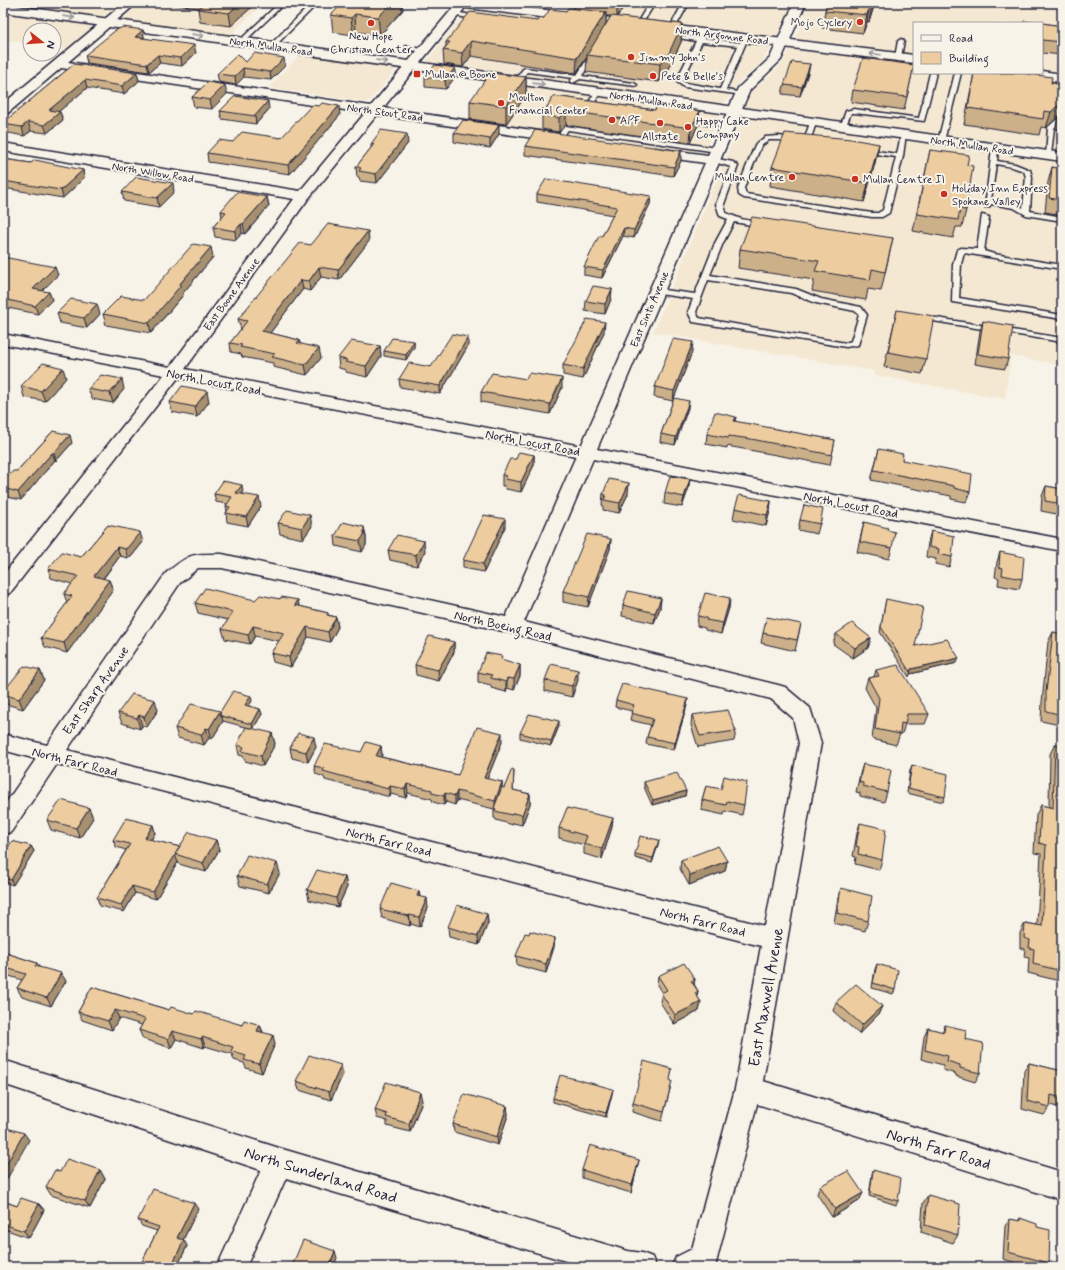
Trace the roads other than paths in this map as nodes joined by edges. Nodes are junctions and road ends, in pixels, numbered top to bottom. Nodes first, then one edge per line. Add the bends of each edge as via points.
1 (74, 3) edge
2 (82, 3) edge
3 (130, 3) edge
4 (282, 3) edge
5 (315, 3) edge
6 (652, 3) edge
7 (686, 3) edge
8 (800, 3) edge
9 (459, 6) edge
10 (3, 8) edge
11 (488, 20) edge
12 (107, 23) junction
13 (639, 25) junction
14 (671, 32) junction
15 (701, 36) junction
16 (744, 41) junction
17 (901, 41) dead end
18 (241, 42) junction
19 (783, 43) junction
20 (272, 46) junction
21 (598, 47) edge
22 (407, 48) dead end
23 (424, 50) junction
24 (898, 57) junction
25 (913, 59) edge
26 (58, 64) junction
27 (411, 65) junction
28 (933, 74) edge
29 (958, 74) edge
30 (1030, 74) edge
31 (578, 78) junction
32 (1062, 78) edge
33 (517, 81) junction
34 (634, 85) dead end
35 (567, 88) junction
36 (722, 91) junction
37 (598, 92) junction
38 (741, 94) junction
39 (605, 108) edge
40 (3, 110) edge
41 (374, 110) junction
42 (733, 112) junction
43 (1061, 118) edge
44 (681, 120) edge
45 (813, 123) junction
46 (727, 126) junction
47 (843, 127) junction
48 (904, 136) junction
49 (941, 141) junction
50 (806, 142) junction
51 (3, 148) edge
52 (995, 148) junction
53 (715, 155) junction
54 (1048, 155) junction
55 (900, 156) junction
56 (1062, 157) edge
57 (993, 162) junction
58 (303, 196) junction
59 (1026, 213) junction
60 (985, 217) dead end
61 (732, 219) junction
62 (1062, 219) edge
63 (769, 226) edge
64 (980, 252) junction
65 (1062, 267) edge
66 (706, 278) junction
67 (656, 291) junction
68 (698, 297) junction
69 (914, 316) edge
70 (1062, 317) edge
71 (3, 339) edge
72 (1062, 340) edge
73 (174, 373) junction
74 (588, 452) junction
75 (1062, 545) edge
76 (194, 561) joint
77 (3, 588) edge
78 (512, 626) junction
79 (802, 714) joint
80 (3, 742) edge
81 (50, 755) junction
82 (3, 825) edge
83 (775, 939) junction
84 (3, 1072) edge
85 (748, 1089) junction
86 (279, 1162) junction
87 (1062, 1186) edge
88 (232, 1267) edge
89 (642, 1267) edge
90 (686, 1267) edge

1 - 2 lane
3 - 12 street
4 - 18 lane
5 - 20 lane
6 - 13 lane
7 - 14 lane
8 - 19 street, East Sinto Avenue
9 - 11 lane
9 - 13 main road, North Argonne Road via 611,25
9 - 23 street, East Boone Avenue
10 -> 12 main road, North Mullan Road
12 -> 18 main road, North Mullan Road
12 - 26 street
13 - 14 main road, North Argonne Road
14 - 15 main road, North Argonne Road
15 - 16 main road, North Argonne Road
15 - 36 lane via 679,81 684,85
16 - 19 main road, North Argonne Road
16 - 36 lane
17 - 24 lane
18 - 20 main road, North Mullan Road
24 -> 19 main road, North Argonne Road
19 - 38 street, East Sinto Avenue via 775,60 750,81
20 -> 27 main road, North Mullan Road
21 - 31 lane
22 - 23 lane
23 - 27 street, East Boone Avenue
24 - 25 main road, North Argonne Road
26 - 40 street
26 - 41 street, North Stout Road
27 - 33 main road, North Mullan Road
27 - 41 street, East Boone Avenue
28 - 47 lane via 922,120 850,111
29 - 49 lane
30 - 32 main road
31 - 33 lane via 525,70
31 - 34 lane
31 - 35 lane
33 -> 35 main road, North Mullan Road
35 - 37 main road, North Mullan Road
36 - 38 lane
37 - 39 lane via 589,106
37 - 42 main road, North Mullan Road
38 - 42 street, East Sinto Avenue
41 - 53 street, North Stout Road via 559,138
41 - 58 street, East Boone Avenue
42 - 45 main road, North Mullan Road
42 - 46 street, East Sinto Avenue
43 - 54 lane via 1051,127
44 - 46 lane
45 - 47 main road, North Mullan Road
45 - 50 lane
46 - 53 street, East Sinto Avenue
47 - 48 main road, North Mullan Road
48 - 49 main road, North Mullan Road
48 - 55 lane
49 - 52 main road, North Mullan Road
50 - 55 lane
50 - 55 lane via 780,138 767,138 761,141 744,180 742,194 879,215 886,211
51 - 58 street, North Willow Road
52 - 54 main road, North Mullan Road
52 - 57 lane
53 - 61 lane via 735,166 720,204 723,214
53 - 67 street, East Sinto Avenue
54 - 56 main road, North Mullan Road
57 - 59 lane via 1027,170 1030,177
57 - 59 lane via 987,203 1016,206
58 - 73 street, East Boone Avenue
59 - 62 lane
60 - 64 lane
61 - 63 lane
61 - 66 lane via 719,243
64 - 65 lane
64 - 70 lane via 961,250 957,264 955,300
66 - 68 lane
66 - 68 lane via 793,291 819,301 858,309 863,315 858,338 855,343 846,345 700,321 693,316
67 - 68 lane
67 - 74 street, East Sinto Avenue
69 - 72 lane
71 - 73 street, North Locust Road
73 - 74 street, North Locust Road
73 - 77 street, East Boone Avenue
74 - 75 street, North Locust Road
74 - 78 street, East Sinto Avenue
76 - 78 street, North Boeing Road via 222,561
76 - 81 street, East Sharp Avenue via 173,578
78 - 79 street, North Boeing Road via 778,693
79 - 83 street, East Maxwell Avenue via 810,743
80 - 81 street, North Farr Road
81 - 82 street, East Sharp Avenue
81 - 83 street, North Farr Road
83 - 85 street, East Maxwell Avenue
84 - 86 street, North Sunderland Road
85 - 87 street, North Farr Road
85 - 90 street, East Maxwell Avenue via 704,1258
86 - 88 street
86 - 89 street, North Sunderland Road

